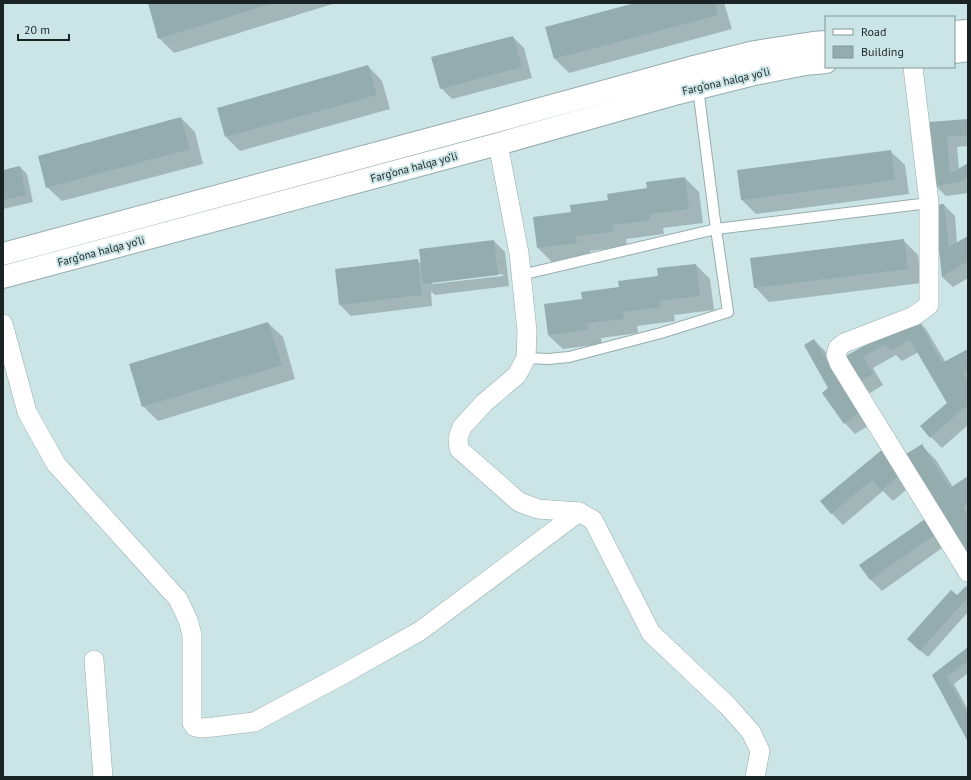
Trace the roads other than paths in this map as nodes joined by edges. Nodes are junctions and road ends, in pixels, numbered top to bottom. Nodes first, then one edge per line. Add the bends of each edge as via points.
1 (968, 31) edge
2 (955, 32) edge
3 (825, 42) edge
4 (968, 50) edge
5 (955, 52) edge
6 (825, 62) edge
7 (913, 68) edge
8 (698, 88) junction
9 (498, 144) junction
10 (929, 203) junction
11 (122, 222) junction
12 (716, 229) junction
13 (126, 244) junction
14 (3, 254) edge
15 (521, 275) junction
16 (3, 277) edge
17 (3, 324) edge
18 (526, 358) junction
19 (579, 512) junction
20 (968, 572) edge
21 (94, 660) dead end
22 (103, 777) edge
23 (755, 777) edge

1 - 2 highway
3 - 11 highway, Farg‘ona halqa yo‘li via 755,52 690,68
4 - 5 highway
6 - 8 highway, Farg‘ona halqa yo‘li via 754,74
7 - 10 street
8 - 9 highway, Farg‘ona halqa yo‘li
8 - 12 lane
9 - 13 highway, Farg‘ona halqa yo‘li
9 - 15 street via 519,252
10 - 12 lane
10 - 20 street via 929,304 914,316 844,343 838,348 836,355
11 - 13 highway
11 - 14 highway, Farg‘ona halqa yo‘li
12 - 15 lane
12 - 18 lane via 728,312 569,357
13 - 16 highway, Farg‘ona halqa yo‘li
15 - 18 street via 527,331
17 - 19 street via 27,412 56,464 178,599 192,635 192,723 195,727 213,728 254,722 340,676 420,631
18 - 19 street via 517,375 484,403 462,427 458,438 459,449 519,502 538,509
19 - 23 street via 593,520 651,633 728,706 751,732 760,751
21 - 22 street

